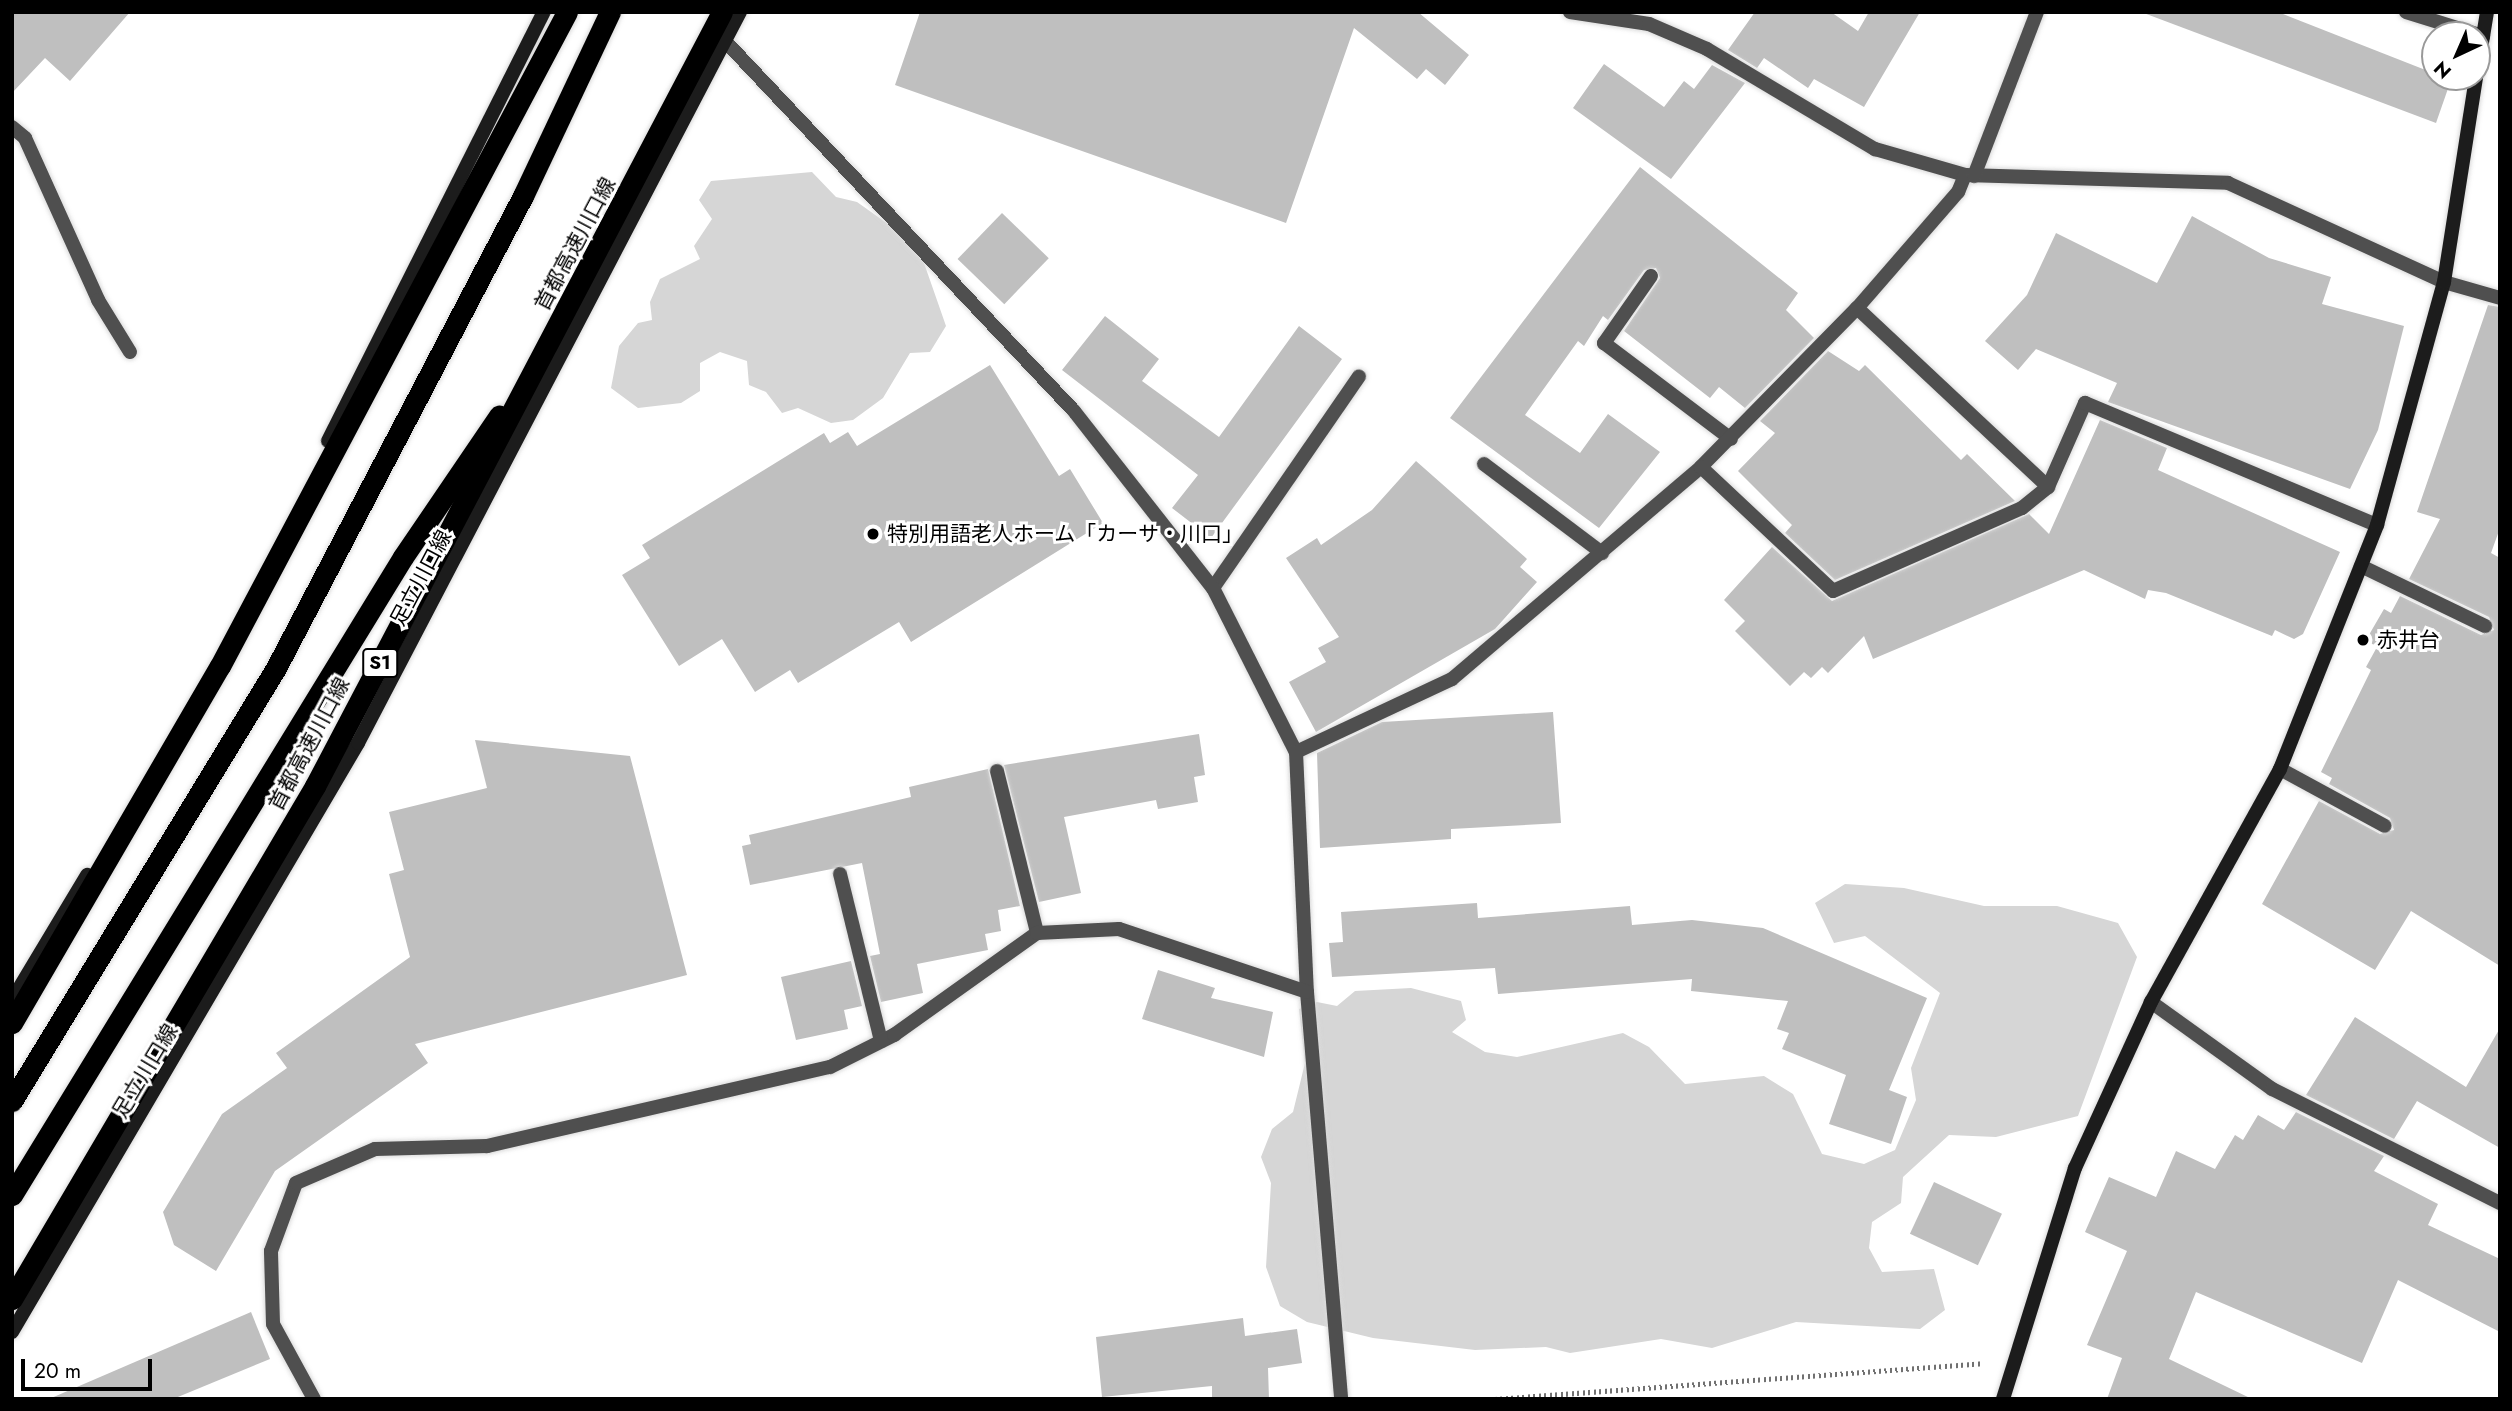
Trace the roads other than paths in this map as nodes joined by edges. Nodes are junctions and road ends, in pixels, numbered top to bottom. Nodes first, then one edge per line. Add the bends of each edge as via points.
1 (544, 12) edge
2 (567, 12) edge
3 (610, 12) edge
4 (722, 12) edge
5 (740, 12) edge
6 (1570, 12) edge
7 (2037, 12) edge
8 (2406, 12) edge
9 (2435, 21) edge
10 (726, 42) junction
11 (2474, 91) edge
12 (12, 127) edge
13 (1969, 176) junction
14 (1651, 276) dead end
15 (2444, 282) junction
16 (2500, 298) edge
17 (1857, 308) junction
18 (561, 324) junction
19 (130, 352) dead end
20 (1359, 376) dead end
21 (1731, 439) junction
22 (1484, 464) dead end
23 (1701, 467) junction
24 (2048, 487) junction
25 (2377, 525) junction
26 (1602, 553) junction
27 (2361, 566) junction
28 (1213, 587) junction
29 (2485, 626) dead end
30 (1296, 752) junction
31 (2280, 769) junction
32 (997, 771) dead end
33 (2385, 826) dead end
34 (840, 874) dead end
35 (1037, 933) junction
36 (1307, 992) junction
37 (12, 1000) edge
38 (2151, 1002) junction
39 (12, 1023) edge
40 (881, 1041) junction
41 (12, 1101) edge
42 (12, 1195) edge
43 (2500, 1203) edge
44 (12, 1299) edge
45 (12, 1332) edge
46 (314, 1399) edge
47 (1341, 1399) edge
48 (2003, 1399) edge

1 - 37 main road via 191,699
2 - 39 highway via 220,666
3 - 41 highway via 523,195 276,668
4 - 18 highway, 首都高速川口線 / S1
5 - 10 main road, 足立川口線
6 - 13 street via 1649,24 1707,49 1875,149
7 - 13 street
8 - 9 street
10 - 28 street via 1074,411
10 - 45 main road, 足立川口線 via 358,743
11 - 15 main road
12 - 19 street via 25,138 98,300
13 - 15 street via 2228,183
13 - 17 street
14 - 21 street via 1604,343
15 - 16 street
15 - 25 main road
17 - 21 street
17 - 24 street
18 - 42 highway via 403,557
18 - 44 highway, 首都高速川口線 / S1 via 256,891
20 - 28 street
21 - 23 street
22 - 26 street
23 - 24 street via 1833,592 2022,508
23 - 26 street
24 - 25 street via 2085,403
25 - 27 main road
26 - 30 street via 1452,680
27 - 29 street
27 - 31 main road
28 - 30 street
30 - 36 street
31 - 33 street
31 - 38 main road
32 - 35 street
34 - 40 street
35 - 36 street via 1119,929
35 - 40 street
36 - 47 street
38 - 43 street via 2272,1089
38 - 48 main road via 2075,1168
40 - 46 street via 830,1067 487,1146 375,1149 296,1183 271,1251 273,1324

